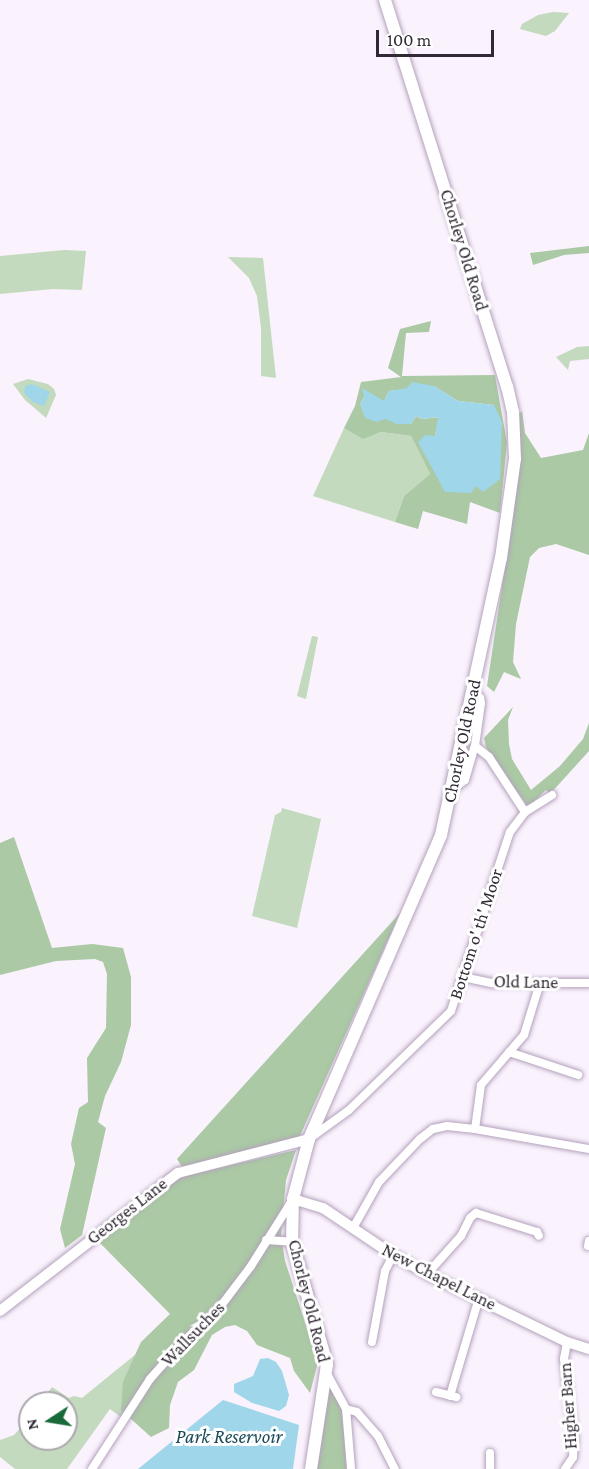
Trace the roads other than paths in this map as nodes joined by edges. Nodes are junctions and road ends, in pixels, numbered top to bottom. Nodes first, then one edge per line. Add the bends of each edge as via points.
1 (385, 0) edge
2 (473, 690) junction
3 (475, 746) junction
4 (452, 790) junction
5 (552, 795) dead end
6 (525, 812) junction
7 (463, 977) junction
8 (540, 983) junction
9 (589, 983) edge
10 (509, 1052) junction
11 (578, 1075) dead end
12 (475, 1129) junction
13 (309, 1139) junction
14 (589, 1149) edge
15 (293, 1198) junction
16 (353, 1228) junction
17 (539, 1236) dead end
18 (266, 1240) junction
19 (589, 1241) edge
20 (292, 1242) junction
21 (588, 1246) edge
22 (393, 1255) junction
23 (428, 1274) junction
24 (479, 1298) junction
25 (0, 1311) edge
26 (372, 1342) dead end
27 (567, 1342) junction
28 (589, 1349) edge
29 (326, 1372) junction
30 (436, 1392) dead end
31 (346, 1409) junction
32 (490, 1453) dead end
33 (92, 1469) edge
34 (311, 1469) edge
35 (351, 1469) edge
36 (394, 1469) edge
37 (490, 1469) edge
38 (566, 1469) edge

1 - 2 main road, Chorley Old Road via 513,412 515,459 506,525
2 - 3 street via 481,703
2 - 4 main road, Chorley Old Road
3 - 4 street via 465,780
3 - 6 street via 489,757
4 - 13 main road, Chorley Old Road via 425,876
5 - 6 street, Bottom o' th' Moor
6 - 7 street, Bottom o' th' Moor via 510,832
7 - 8 street, Old Lane via 492,983
7 - 13 street, Bottom o' th' Moor via 445,1018 349,1110
8 - 9 street, Old Lane
8 - 10 street via 528,1028
10 - 11 street
10 - 12 street via 481,1086
12 - 14 street
12 - 16 street via 447,1126 428,1132 379,1182
13 - 15 main road, Chorley Old Road
13 - 25 street, Georges Lane via 178,1173
15 - 16 street, New Chapel Lane via 323,1208
15 - 18 street, Wallsuches
15 - 20 main road, Chorley Old Road
16 - 22 street, New Chapel Lane
17 - 23 street via 537,1232 476,1213
18 - 20 street
18 - 33 street, Wallsuches via 217,1311 150,1379
19 - 21 street
20 - 29 main road, Chorley Old Road via 324,1349
22 - 23 street, New Chapel Lane
22 - 26 street via 385,1270
23 - 24 street, New Chapel Lane
24 - 27 street, New Chapel Lane
24 - 30 street via 453,1396
27 - 28 street, New Chapel Lane
27 - 38 street, Higher Barn via 564,1359 574,1439 573,1457
29 - 31 street
29 - 34 main road, Chorley Old Road
31 - 35 street
31 - 36 street via 357,1412 367,1422
32 - 37 street

